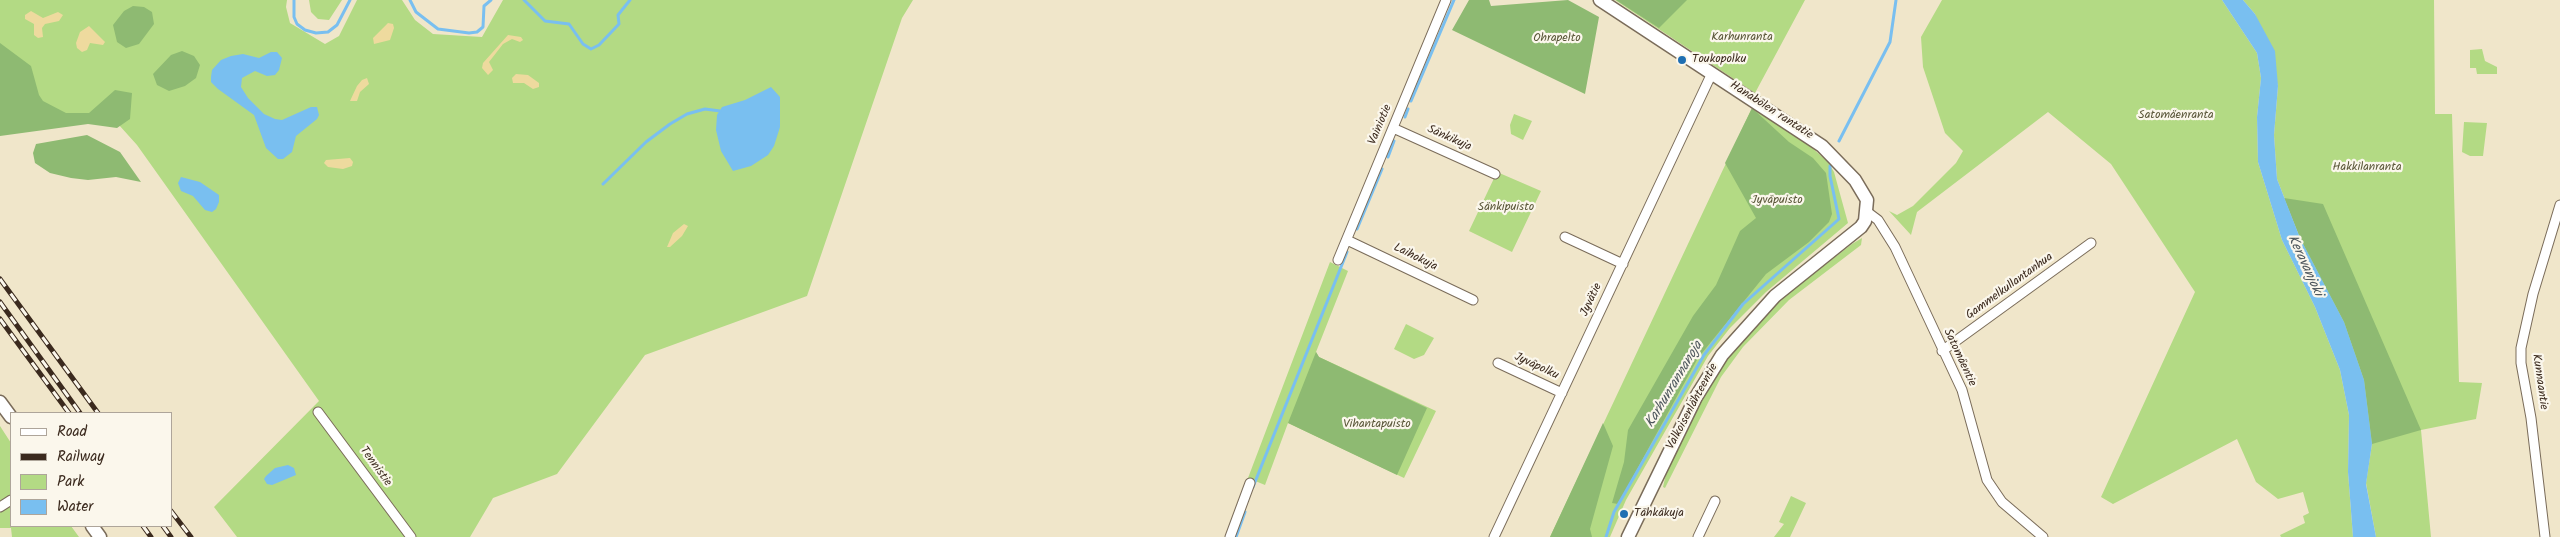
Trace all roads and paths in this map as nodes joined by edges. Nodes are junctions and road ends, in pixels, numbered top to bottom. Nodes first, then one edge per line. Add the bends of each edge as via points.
1 (1446, 0) edge
2 (1600, 0) edge
3 (1712, 73) junction
4 (1393, 128) junction
5 (1495, 174) dead end
6 (2560, 204) edge
7 (1866, 211) junction
8 (1565, 237) dead end
9 (1347, 240) junction
10 (2091, 243) dead end
11 (1338, 260) dead end
12 (1623, 264) junction
13 (1473, 300) dead end
14 (1942, 351) junction
15 (1498, 363) dead end
16 (1562, 393) junction
17 (0, 402) edge
18 (318, 412) dead end
19 (10, 416) edge
20 (1250, 482) dead end
21 (1715, 502) dead end
22 (411, 537) edge
23 (1230, 537) edge
24 (1494, 537) edge
25 (1628, 537) edge
26 (1698, 537) edge
27 (2043, 537) edge
28 (2544, 537) edge

1 - 4 street, Vainiotie
2 - 3 street, Hanabölen rantatie
3 - 7 street, Hanabölen rantatie via 1822,146 1855,180 1867,200
3 - 12 street, Jyvätie
4 - 5 street, Sänkikuja
4 - 9 street, Vainiotie
6 - 28 street, Kunnaantie via 2533,294 2521,355
7 - 14 street, Satomäentie via 1878,220 1895,247
7 - 25 street, Valkoisenlähteentie via 1861,227 1775,296 1722,355 1696,397
8 - 12 street
9 - 11 street, Vainiotie
9 - 13 street, Laihokuja
10 - 14 street, Gammelkullantanhua
12 - 16 street, Jyvätie
14 - 27 street, Satomäentie via 1962,390 1987,480 2002,502
15 - 16 street, Jyväpolku
16 - 24 street, Jyvätie
17 - 19 street
18 - 22 street, Tennistie
20 - 23 street
21 - 26 street

